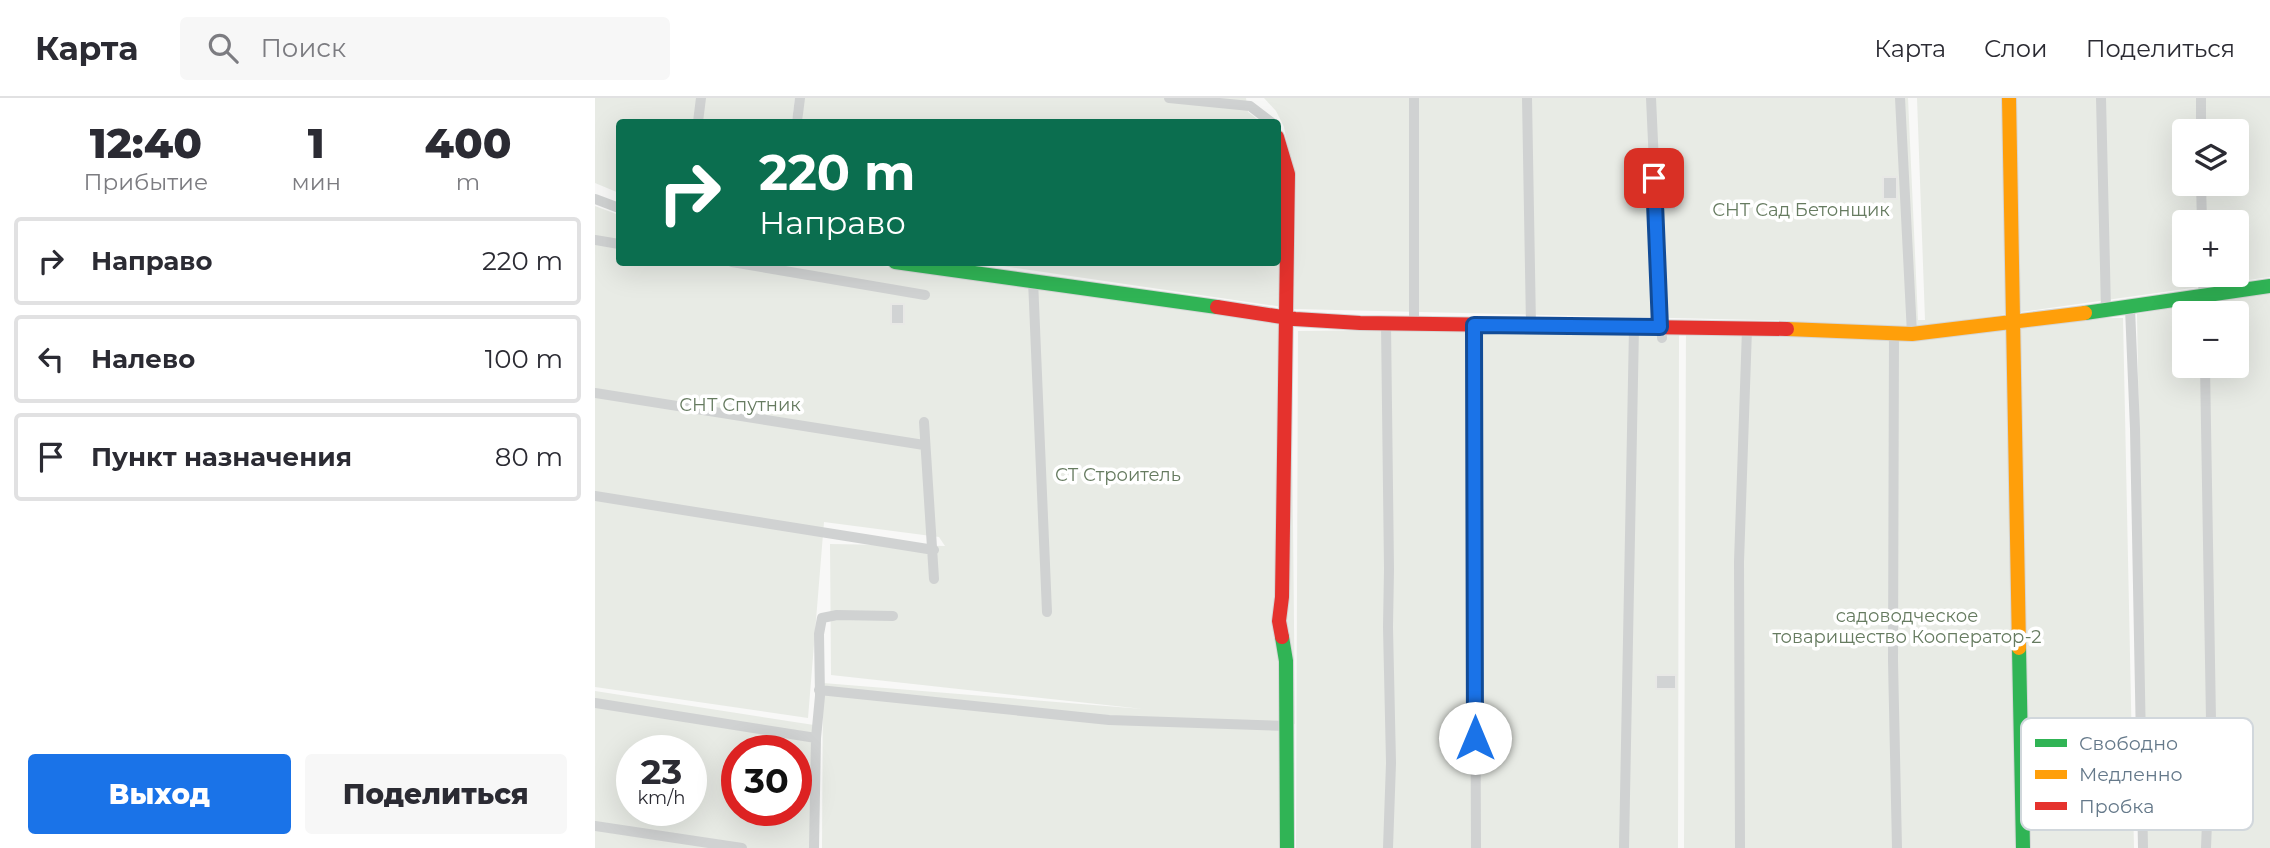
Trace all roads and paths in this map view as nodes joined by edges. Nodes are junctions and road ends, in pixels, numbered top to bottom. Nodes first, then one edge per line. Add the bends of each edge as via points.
1 (701, 98) edge
2 (800, 98) edge
3 (1169, 98) edge
4 (1414, 98) edge
5 (1527, 98) edge
6 (1651, 98) edge
7 (1900, 98) edge
8 (2009, 98) edge
9 (2101, 98) edge
10 (2201, 98) edge
11 (1250, 102) edge
12 (698, 119) edge
13 (797, 119) edge
14 (1268, 119) edge
15 (2201, 119) edge
16 (1281, 152) edge
17 (595, 199) edge
18 (616, 207) edge
19 (595, 240) edge
20 (616, 244) edge
21 (755, 266) edge
22 (926, 266) edge
23 (1033, 280) junction
24 (2270, 286) edge
25 (2204, 287) edge
26 (925, 295) dead end
27 (2204, 296) junction
28 (2204, 301) edge
29 (2130, 307) junction
30 (2106, 310) junction
31 (1286, 317) junction
32 (2013, 322) junction
33 (1386, 324) junction
34 (1414, 324) junction
35 (1474, 325) junction
36 (1531, 326) junction
37 (1634, 327) junction
38 (1747, 329) junction
39 (1661, 333) junction
40 (1894, 333) junction
41 (1912, 334) junction
42 (2205, 378) edge
43 (595, 393) edge
44 (924, 422) dead end
45 (924, 445) junction
46 (595, 496) edge
47 (934, 550) junction
48 (935, 579) dead end
49 (1047, 612) dead end
50 (893, 616) dead end
51 (819, 690) junction
52 (595, 703) edge
53 (2141, 718) edge
54 (2211, 718) edge
55 (1288, 726) junction
56 (816, 738) junction
57 (2021, 743) edge
58 (595, 826) edge
59 (2023, 830) edge
60 (2143, 830) edge
61 (2207, 830) edge
62 (742, 848) edge
63 (814, 848) edge
64 (1287, 848) edge
65 (1388, 848) edge
66 (1476, 848) edge
67 (1624, 848) edge
68 (1740, 848) edge
69 (1897, 848) edge
70 (2023, 848) edge
71 (2143, 848) edge
72 (2206, 848) edge

1 - 12 street
2 - 13 street
3 - 11 street
4 - 34 street
5 - 36 street
6 - 39 street
7 - 41 street
8 - 32 street
9 - 30 street
10 - 15 street
11 - 14 street
16 - 31 street via 1287,174
17 - 18 street
19 - 20 street
21 - 26 street
22 - 23 street
23 - 31 street
23 - 49 street
24 - 27 street
25 - 27 street
27 - 28 street
27 - 29 street
29 - 30 street
29 - 53 street
30 - 32 street
31 - 33 street
31 - 55 street via 1279,621
32 - 41 street
32 - 57 street
33 - 34 street
33 - 65 street
34 - 35 street
35 - 36 street
35 - 66 street
36 - 37 street
37 - 39 street
37 - 67 street
38 - 39 street
38 - 40 street
38 - 68 street via 1739,562
40 - 41 street
40 - 69 street
42 - 54 street
43 - 45 street
44 - 45 street
45 - 47 street
46 - 47 street
47 - 48 street
50 - 51 street via 822,618
51 - 55 street via 1109,720
51 - 56 street
52 - 56 street
55 - 64 street
56 - 63 street
58 - 62 street
59 - 70 street
60 - 71 street
61 - 72 street

